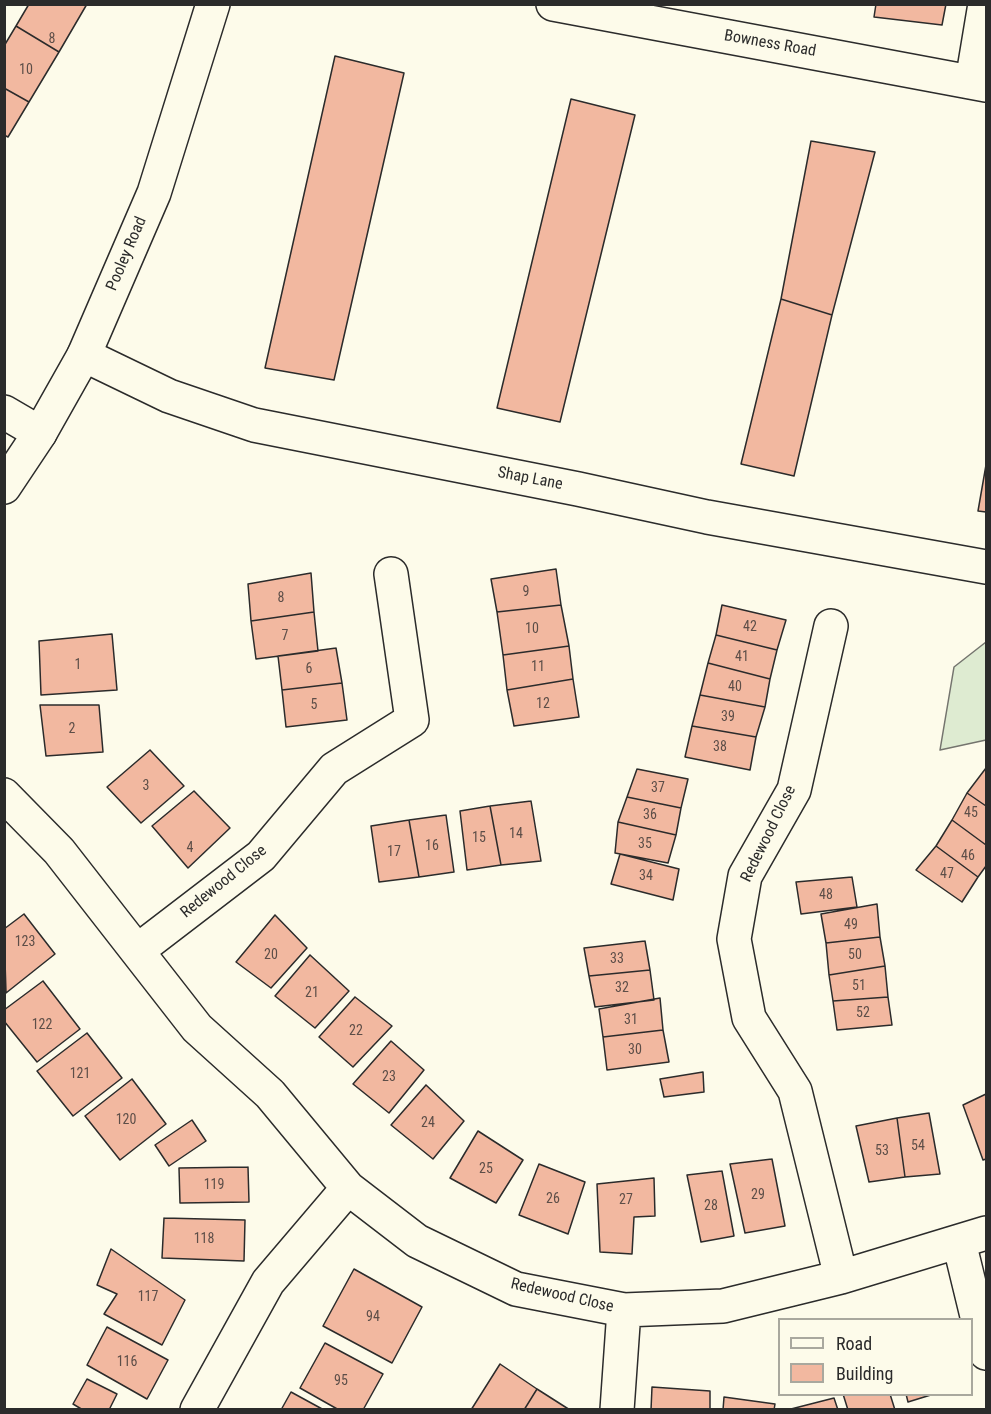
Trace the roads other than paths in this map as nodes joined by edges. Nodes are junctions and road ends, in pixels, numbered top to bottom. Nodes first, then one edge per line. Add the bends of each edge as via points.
1 (213, 4) edge
2 (553, 4) edge
3 (985, 4) edge
4 (979, 83) edge
5 (84, 355) junction
6 (4, 412) edge
7 (40, 433) junction
8 (4, 487) edge
9 (987, 567) edge
10 (391, 574) dead end
11 (831, 626) dead end
12 (4, 795) edge
13 (137, 951) junction
14 (348, 1188) junction
15 (973, 1238) edge
16 (841, 1277) junction
17 (624, 1310) junction
18 (987, 1353) edge
19 (197, 1410) edge
20 (617, 1410) edge

1 - 5 street, Pooley Road via 154,193
2 - 4 street, Bowness Road
3 - 4 street
5 - 7 street, Pooley Road
5 - 9 street, Shap Lane via 169,396 254,425 707,517
6 - 7 street
7 - 8 street, Pooley Road
10 - 13 street, Redewood Close via 412,720 334,769 261,856
11 - 16 street, Redewood Close via 794,790 745,876 734,939 749,1017 795,1091
12 - 13 street, Redewood Close via 59,850
13 - 14 street, Redewood Close via 197,1028 270,1094
14 - 17 street, Redewood Close via 417,1241 516,1289
14 - 19 street via 268,1282
15 - 16 street, Redewood Close
15 - 18 street, Redewood Close
16 - 17 street, Redewood Close via 723,1306
17 - 20 street, Redewood Close

